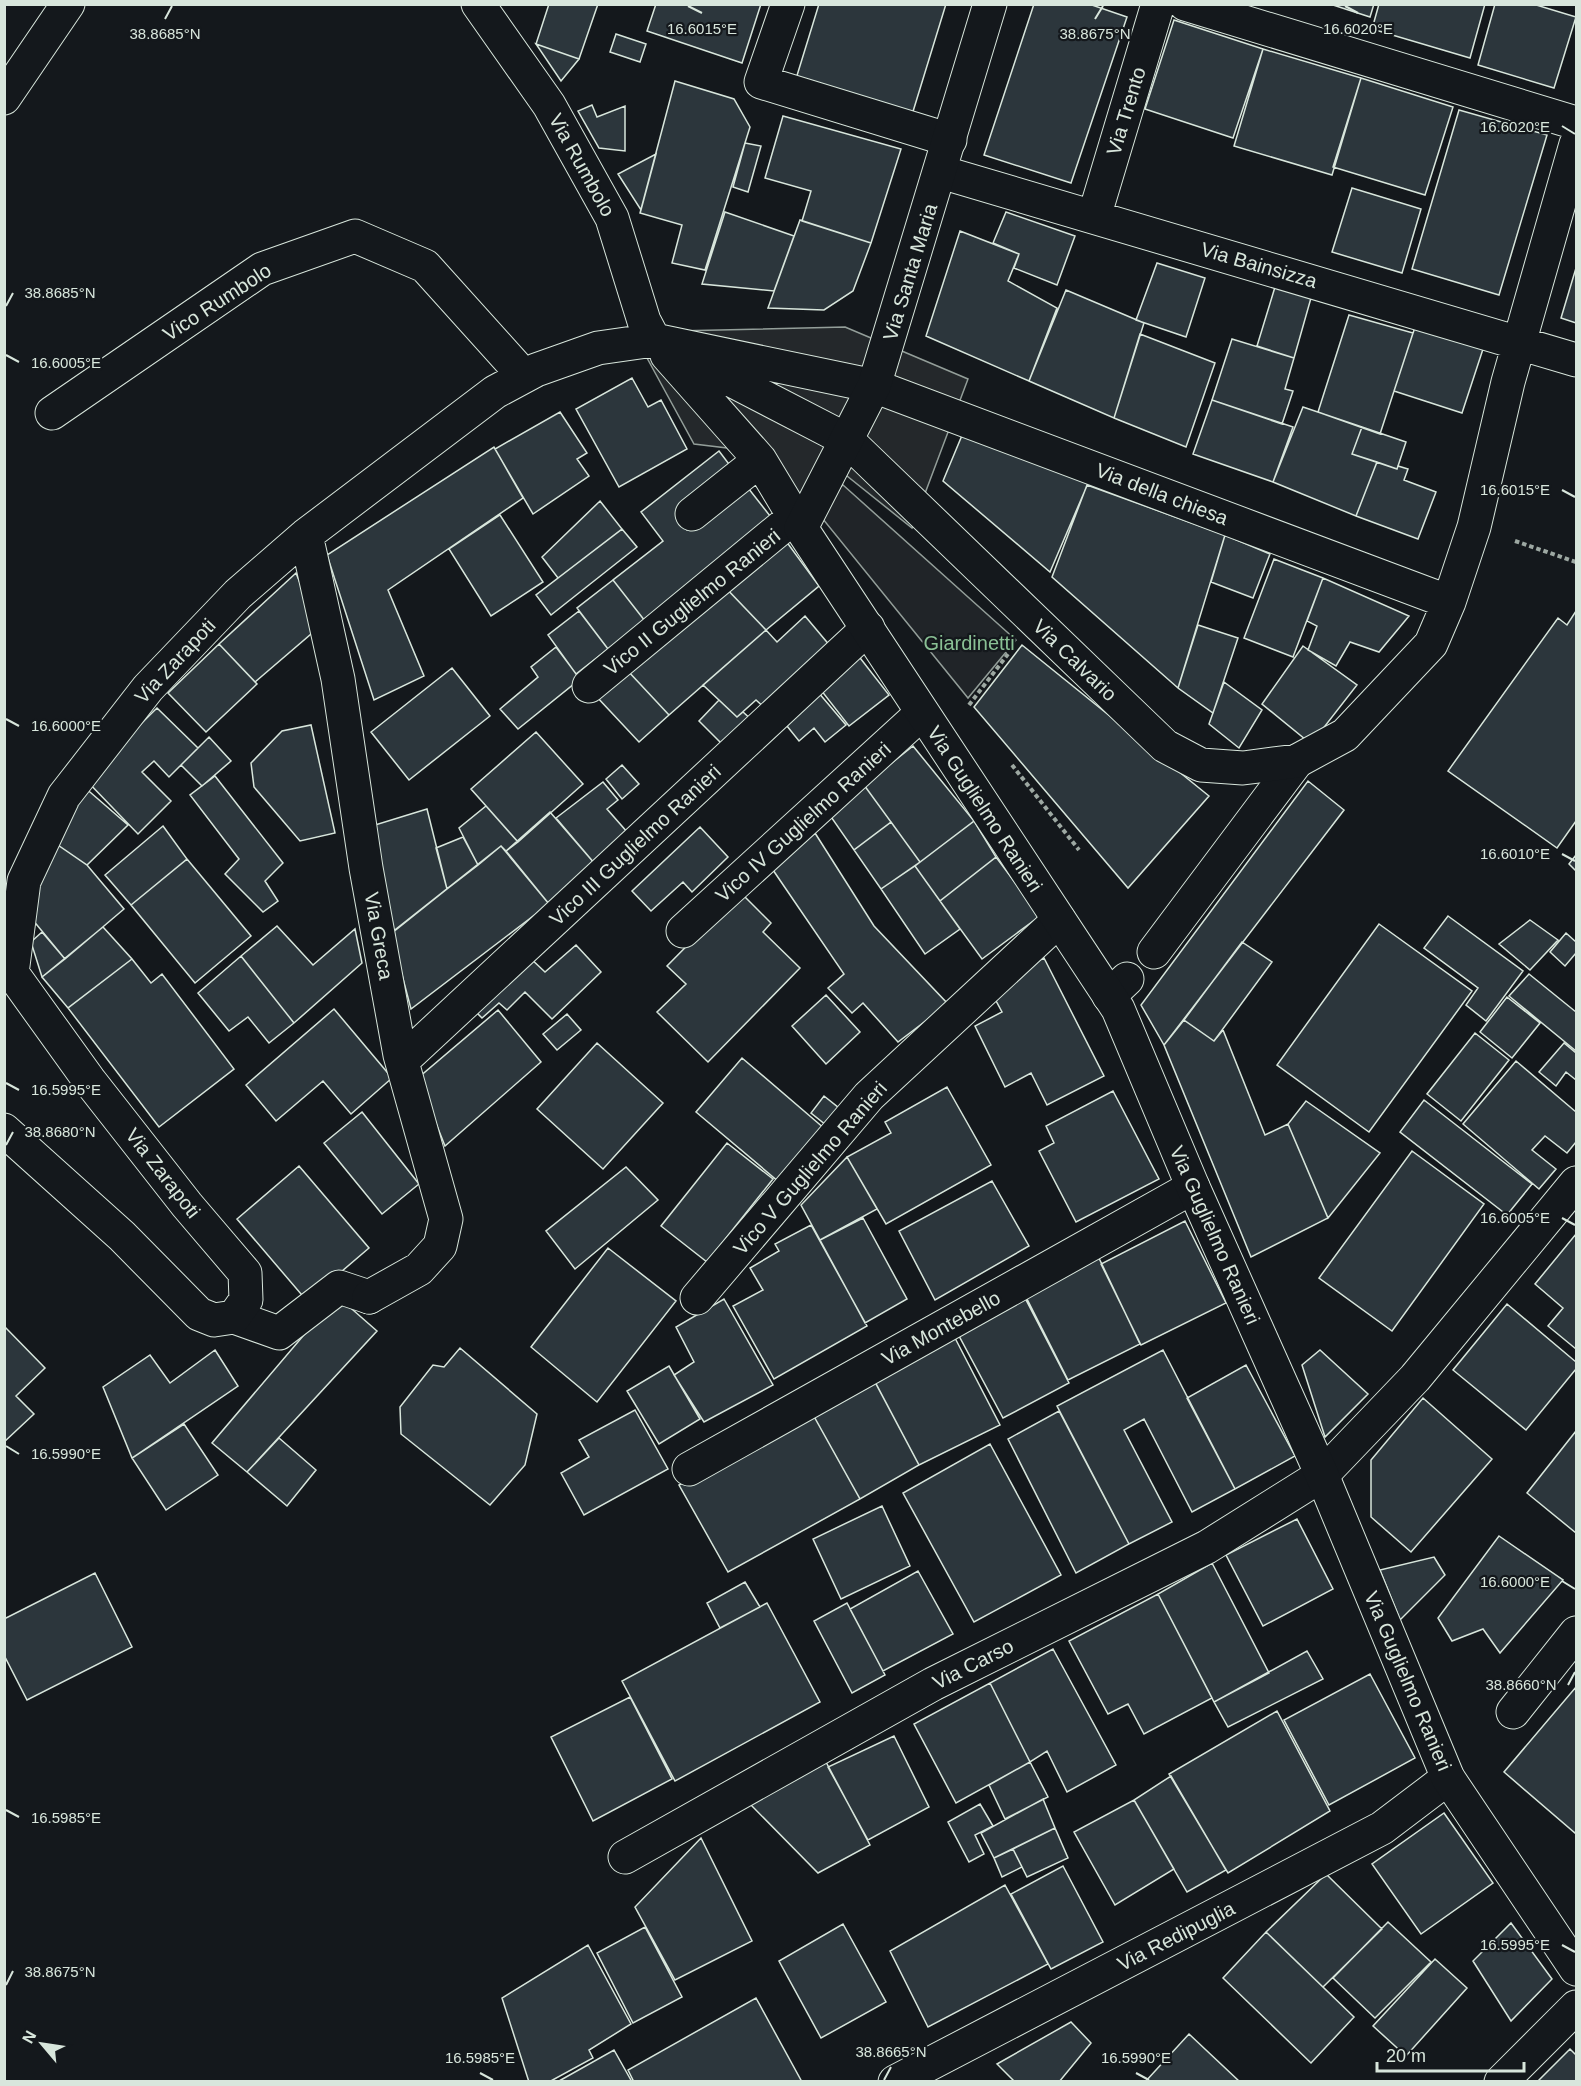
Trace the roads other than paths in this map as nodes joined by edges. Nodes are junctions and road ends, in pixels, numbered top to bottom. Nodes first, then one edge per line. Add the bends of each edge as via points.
1 (68, 4) edge
2 (478, 4) edge
3 (788, 4) edge
4 (990, 4) edge
5 (1158, 4) edge
6 (1185, 4) edge
7 (4, 98) edge
8 (1576, 123) edge
9 (950, 140) junction
10 (1576, 144) edge
11 (941, 172) junction
12 (1094, 217) junction
13 (654, 340) junction
14 (1520, 342) junction
15 (1576, 360) edge
16 (524, 376) junction
17 (874, 386) junction
18 (52, 413) dead end
19 (847, 440) junction
20 (760, 460) junction
21 (692, 514) dead end
22 (798, 523) junction
23 (306, 535) junction
24 (1449, 602) junction
25 (868, 628) junction
26 (589, 686) dead end
27 (922, 712) junction
28 (1297, 761) junction
29 (1059, 920) junction
30 (683, 931) dead end
31 (1154, 952) dead end
32 (402, 1061) junction
33 (4, 1130) edge
34 (1576, 1183) edge
35 (1193, 1187) junction
36 (697, 1298) dead end
37 (234, 1317) junction
38 (689, 1469) dead end
39 (1322, 1475) junction
40 (1576, 1633) edge
41 (1513, 1712) dead end
42 (1448, 1778) junction
43 (626, 1857) dead end
44 (1576, 1969) edge
45 (1576, 2007) edge
46 (896, 2082) edge
47 (1501, 2082) edge

1 - 7 street
2 - 13 street, Via Rumbolo via 549,105 612,218
3 - 9 street via 761,82
4 - 9 street, Via Santa Maria
5 - 12 street, Via Trento
6 - 8 street
9 - 11 street, Via Santa Maria
10 - 14 street, Via Calvario
11 - 12 street, Via Bainsizza
11 - 17 street, Via Santa Maria
12 - 14 street, Via Bainsizza
13 - 16 street, Via Zarapoti via 598,348
13 - 17 street
13 - 19 street
13 - 20 street, Via Rumbolo
14 - 15 street, Via Bainsizza
14 - 24 street, Via Calvario via 1474,526
16 - 18 street, Vico Rumbolo via 425,266 356,236 262,269
16 - 23 street, Via Zarapoti via 495,392
17 - 19 street, Via Santa Maria
17 - 24 street, Via della chiesa
19 - 22 street, Via Santa Maria
19 - 28 street, Via Calvario via 1164,746 1201,765 1243,768
20 - 21 street
20 - 22 street, Via Rumbolo
22 - 25 street, Via Guglielmo Ranieri
22 - 26 street, Vico II Guglielmo Ranieri
23 - 32 street, Via Greca via 338,680 366,868
23 - 37 street, Via Zarapoti via 238,594 148,688 64,796 24,881 12,973 103,1098 245,1273 246,1300
24 - 28 street, Via Calvario via 1431,644 1344,735
25 - 27 street, Via Guglielmo Ranieri
25 - 32 street, Vico III Guglielmo Ranieri
27 - 29 street, Via Guglielmo Ranieri
27 - 30 street, Vico IV Guglielmo Ranieri
28 - 31 street
29 - 35 street, Via Guglielmo Ranieri via 1118,987 1118,1009
29 - 36 street, Vico V Guglielmo Ranieri via 869,1096
32 - 37 street, Via Greca via 446,1219 440,1246 419,1269 369,1297 339,1287 279,1333
33 - 37 street via 122,1236 199,1314 214,1320
34 - 39 street, Via Carso via 1415,1378
35 - 38 street, Via Montebello
35 - 39 street, Via Guglielmo Ranieri
39 - 42 street, Via Guglielmo Ranieri
39 - 43 street, Via Carso via 1207,1548 933,1684
40 - 41 street
42 - 44 street, Via Guglielmo Ranieri
42 - 46 street, Via Redipuglia via 1382,1828
45 - 47 street

